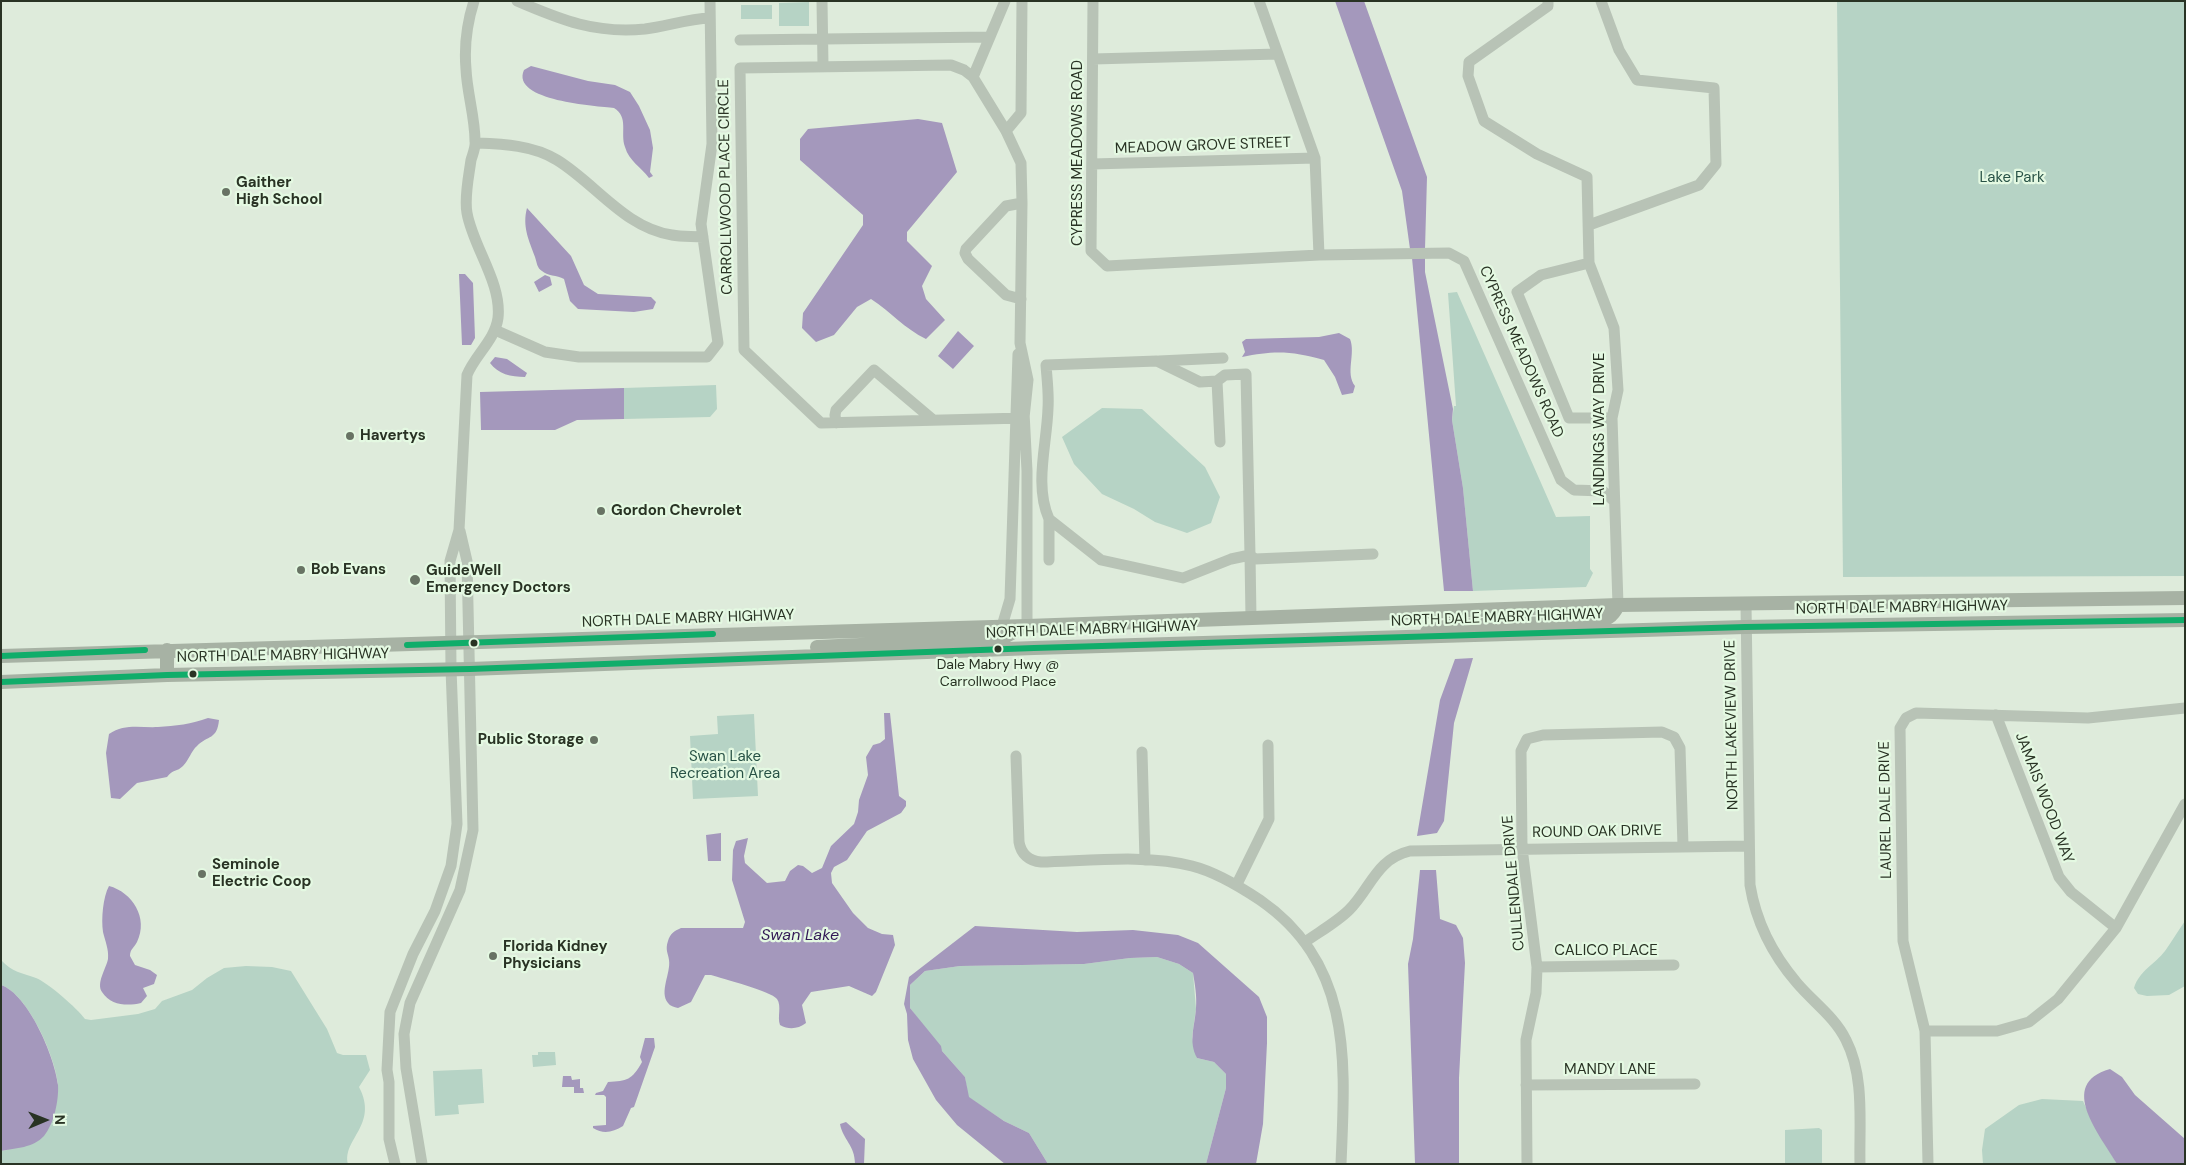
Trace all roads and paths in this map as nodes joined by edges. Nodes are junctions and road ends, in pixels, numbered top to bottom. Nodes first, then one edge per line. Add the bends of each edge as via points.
1 (474, 1) edge
2 (517, 1) edge
3 (710, 1) edge
4 (822, 1) edge
5 (1005, 1) edge
6 (1022, 1) edge
7 (1093, 1) edge
8 (1259, 1) edge
9 (1548, 1) edge
10 (1601, 1) edge
11 (710, 18) junction
12 (990, 37) junction
13 (822, 39) junction
14 (740, 40) dead end
15 (1278, 54) junction
16 (1093, 59) junction
17 (823, 66) junction
18 (973, 77) junction
19 (1006, 131) junction
20 (476, 142) junction
21 (1314, 158) junction
22 (1092, 164) junction
23 (1022, 203) junction
24 (1588, 225) junction
25 (703, 237) junction
26 (1319, 255) junction
27 (1589, 263) junction
28 (1021, 299) junction
29 (495, 330) junction
30 (1020, 343) junction
31 (1223, 358) dead end
32 (1157, 361) junction
33 (1217, 381) junction
34 (1020, 418) junction
35 (1612, 418) junction
36 (932, 419) junction
37 (836, 423) junction
38 (1220, 442) dead end
39 (1027, 471) junction
40 (1042, 471) junction
41 (1014, 474) junction
42 (1614, 501) junction
43 (1049, 519) junction
44 (460, 530) junction
45 (1012, 543) junction
46 (1027, 543) junction
47 (1373, 554) dead end
48 (1250, 555) junction
49 (1050, 560) dead end
50 (2185, 598) edge
51 (1746, 604) junction
52 (1618, 606) junction
53 (1251, 618) junction
54 (2185, 620) edge
55 (1002, 626) junction
56 (1027, 626) junction
57 (1746, 627) junction
58 (1413, 637) junction
59 (469, 642) junction
60 (450, 643) junction
61 (167, 650) junction
62 (1, 656) edge
63 (786, 657) junction
64 (470, 668) junction
65 (451, 669) junction
66 (167, 675) junction
67 (1, 682) edge
68 (2185, 708) edge
69 (1996, 715) junction
70 (1268, 745) dead end
71 (1142, 752) dead end
72 (1016, 756) dead end
73 (2185, 804) edge
74 (1683, 846) junction
75 (1749, 846) junction
76 (1522, 848) junction
77 (1144, 860) junction
78 (1237, 884) junction
79 (2116, 928) junction
80 (1305, 942) junction
81 (1674, 966) dead end
82 (1537, 967) junction
83 (1925, 1031) junction
84 (405, 1051) junction
85 (388, 1055) junction
86 (1695, 1084) dead end
87 (1526, 1085) junction
88 (395, 1164) edge
89 (422, 1164) edge
90 (1341, 1164) edge
91 (1527, 1164) edge
92 (1860, 1164) edge
93 (1928, 1164) edge

1 - 20 street via 465,51
2 - 11 street via 562,20 602,29 646,29
3 - 11 street
4 - 13 street
5 - 12 street
6 - 19 street via 1021,113
7 - 16 street, CYPRESS MEADOWS ROAD
8 - 15 street
9 - 24 street, LANDINGS WAY DRIVE via 1548,6 1469,62 1468,76 1484,121 1536,154 1587,177
10 - 24 street via 1619,50 1637,80 1714,88 1716,164 1699,185
11 - 25 street via 712,144 703,203
12 - 13 street
12 - 18 street
13 - 14 street
13 - 17 street
15 - 16 street
15 - 21 street
16 - 22 street, CYPRESS MEADOWS ROAD
17 - 18 street, CARROLLWOOD PLACE CIRCLE via 951,65
17 - 37 street, CARROLLWOOD PLACE CIRCLE via 740,68 744,350 821,423
18 - 19 street, CARROLLWOOD PLACE CIRCLE
19 - 23 street, CARROLLWOOD PLACE CIRCLE via 1021,163
20 - 25 street via 511,144 543,153 558,160 640,225 673,236
20 - 29 street via 471,160 467,212 497,299
21 - 22 street, MEADOW GROVE STREET
21 - 26 street
22 - 26 street, CYPRESS MEADOWS ROAD via 1091,251 1107,266
23 - 28 street, CARROLLWOOD PLACE CIRCLE
23 - 28 street via 1006,206 965,253 1006,295
24 - 27 street, LANDINGS WAY DRIVE
25 - 29 street via 718,343 707,357 579,357 545,352
26 - 42 street, CYPRESS MEADOWS ROAD via 1449,253 1464,261 1561,480 1574,490 1603,491
27 - 35 street, LANDINGS WAY DRIVE via 1614,328 1618,390
27 - 35 street via 1541,274 1517,292 1569,418
28 - 30 street, CARROLLWOOD PLACE CIRCLE
29 - 44 street via 467,375
30 - 34 street via 1016,360
30 - 34 street, CARROLLWOOD PLACE CIRCLE via 1028,380
31 - 32 street
32 - 33 street via 1200,382
32 - 40 street via 1046,365 1048,407
33 - 38 street
33 - 48 street via 1225,375 1246,374
34 - 36 street, CARROLLWOOD PLACE CIRCLE
34 - 39 street, CARROLLWOOD PLACE CIRCLE
34 - 41 street
35 - 42 street, LANDINGS WAY DRIVE
36 - 37 street, CARROLLWOOD PLACE CIRCLE
36 - 37 street via 874,370 836,410
39 - 40 street
39 - 41 street
39 - 46 street, CARROLLWOOD PLACE CIRCLE
40 - 43 street via 1044,507
41 - 45 street
42 - 52 street, LANDINGS WAY DRIVE
43 - 48 street via 1101,560 1184,578
43 - 49 street
44 - 59 street via 467,561
44 - 60 street via 450,561
45 - 46 street
45 - 55 street via 1010,599
46 - 56 street, CARROLLWOOD PLACE CIRCLE
47 - 48 street via 1255,559
48 - 53 street
50 - 51 main road, NORTH DALE MABRY HIGHWAY
51 - 52 main road, NORTH DALE MABRY HIGHWAY
51 - 57 street, NORTH LAKEVIEW DRIVE
52 - 53 main road, NORTH DALE MABRY HIGHWAY
52 - 58 main road via 1607,619 1593,622 1448,626
53 - 56 main road, NORTH DALE MABRY HIGHWAY
54 - 57 main road, NORTH DALE MABRY HIGHWAY
55 - 56 main road, NORTH DALE MABRY HIGHWAY
55 - 59 main road, NORTH DALE MABRY HIGHWAY
56 - 63 main road via 1004,638 990,640 814,648
57 - 58 main road, NORTH DALE MABRY HIGHWAY
57 - 75 street, NORTH LAKEVIEW DRIVE
58 - 63 main road, NORTH DALE MABRY HIGHWAY
59 - 60 main road, NORTH DALE MABRY HIGHWAY
59 - 64 street
60 - 61 main road, NORTH DALE MABRY HIGHWAY
60 - 65 street
61 - 62 main road, NORTH DALE MABRY HIGHWAY
61 - 66 main road
63 - 64 main road, NORTH DALE MABRY HIGHWAY
64 - 65 main road, NORTH DALE MABRY HIGHWAY
64 - 84 street via 473,830 460,890 410,1003 404,1034
65 - 66 main road, NORTH DALE MABRY HIGHWAY
65 - 85 street via 457,824 451,866 390,1012
66 - 67 main road, NORTH DALE MABRY HIGHWAY
68 - 69 street, LAUREL DALE DRIVE via 2088,718
69 - 79 street, JAMAIS WOOD WAY via 2059,877 2071,892
69 - 83 street, LAUREL DALE DRIVE via 1916,713 1906,718 1900,728 1902,941
70 - 78 street via 1269,819
71 - 77 street
72 - 77 street via 1019,842 1027,858 1041,862
73 - 79 street
74 - 75 street, ROUND OAK DRIVE
74 - 76 street, ROUND OAK DRIVE
74 - 76 street, CULLENDALE DRIVE via 1680,748 1674,737 1662,732 1543,735 1527,739 1521,751
75 - 92 street, NORTH LAKEVIEW DRIVE via 1753,906 1762,930 1796,982 1837,1025 1850,1050 1859,1095
76 - 80 street, ROUND OAK DRIVE via 1410,850 1397,854 1383,864 1349,910
76 - 82 street, CULLENDALE DRIVE
77 - 78 street via 1192,866
78 - 80 street via 1275,910
79 - 83 street via 2058,999 2029,1022 1997,1031
80 - 90 street via 1336,1006 1343,1046
81 - 82 street, CALICO PLACE
82 - 87 street, CULLENDALE DRIVE via 1536,993 1526,1040
83 - 93 street, LAUREL DALE DRIVE
84 - 85 street
84 - 89 street
85 - 88 street via 390,1140
86 - 87 street, MANDY LANE
87 - 91 street, CULLENDALE DRIVE

